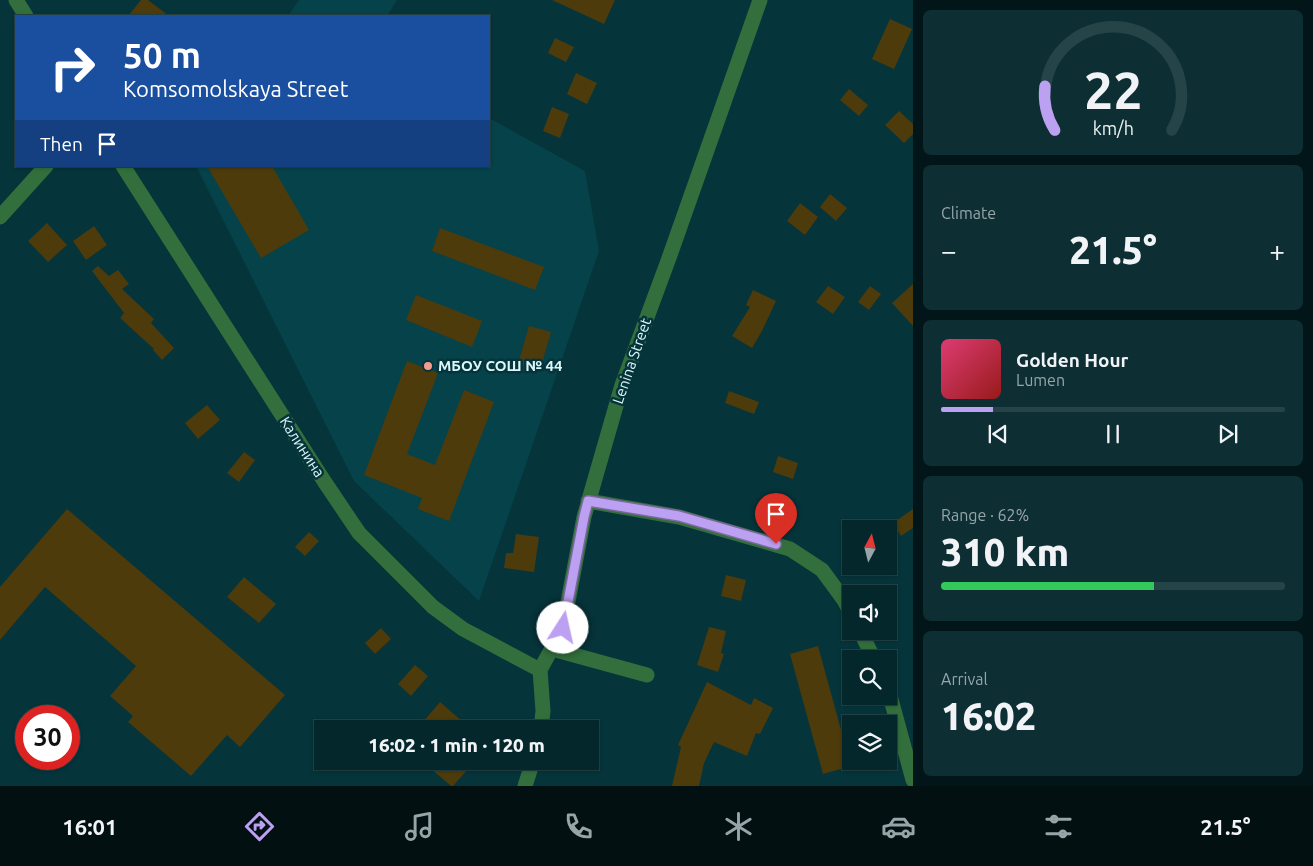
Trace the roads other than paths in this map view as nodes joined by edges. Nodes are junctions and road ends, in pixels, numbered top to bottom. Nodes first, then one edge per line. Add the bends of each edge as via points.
1 (16, 0) edge
2 (760, 0) edge
3 (25, 15) edge
4 (45, 167) edge
5 (124, 167) edge
6 (0, 217) edge
7 (588, 501) junction
8 (842, 597) edge
9 (552, 648) junction
10 (540, 670) junction
11 (647, 675) dead end
12 (893, 705) edge
13 (542, 720) edge
14 (530, 770) edge
15 (913, 780) edge
16 (525, 786) edge

1 - 3 street
2 - 7 street, Lenina Street via 622,385
4 - 6 street
5 - 10 street, Калинина via 359,533 433,607 463,629
7 - 8 street via 679,516 790,548 822,570
7 - 9 street, Lenina Street via 563,628
9 - 10 street, Lenina Street
9 - 11 street
10 - 13 street
12 - 15 street
14 - 16 street

